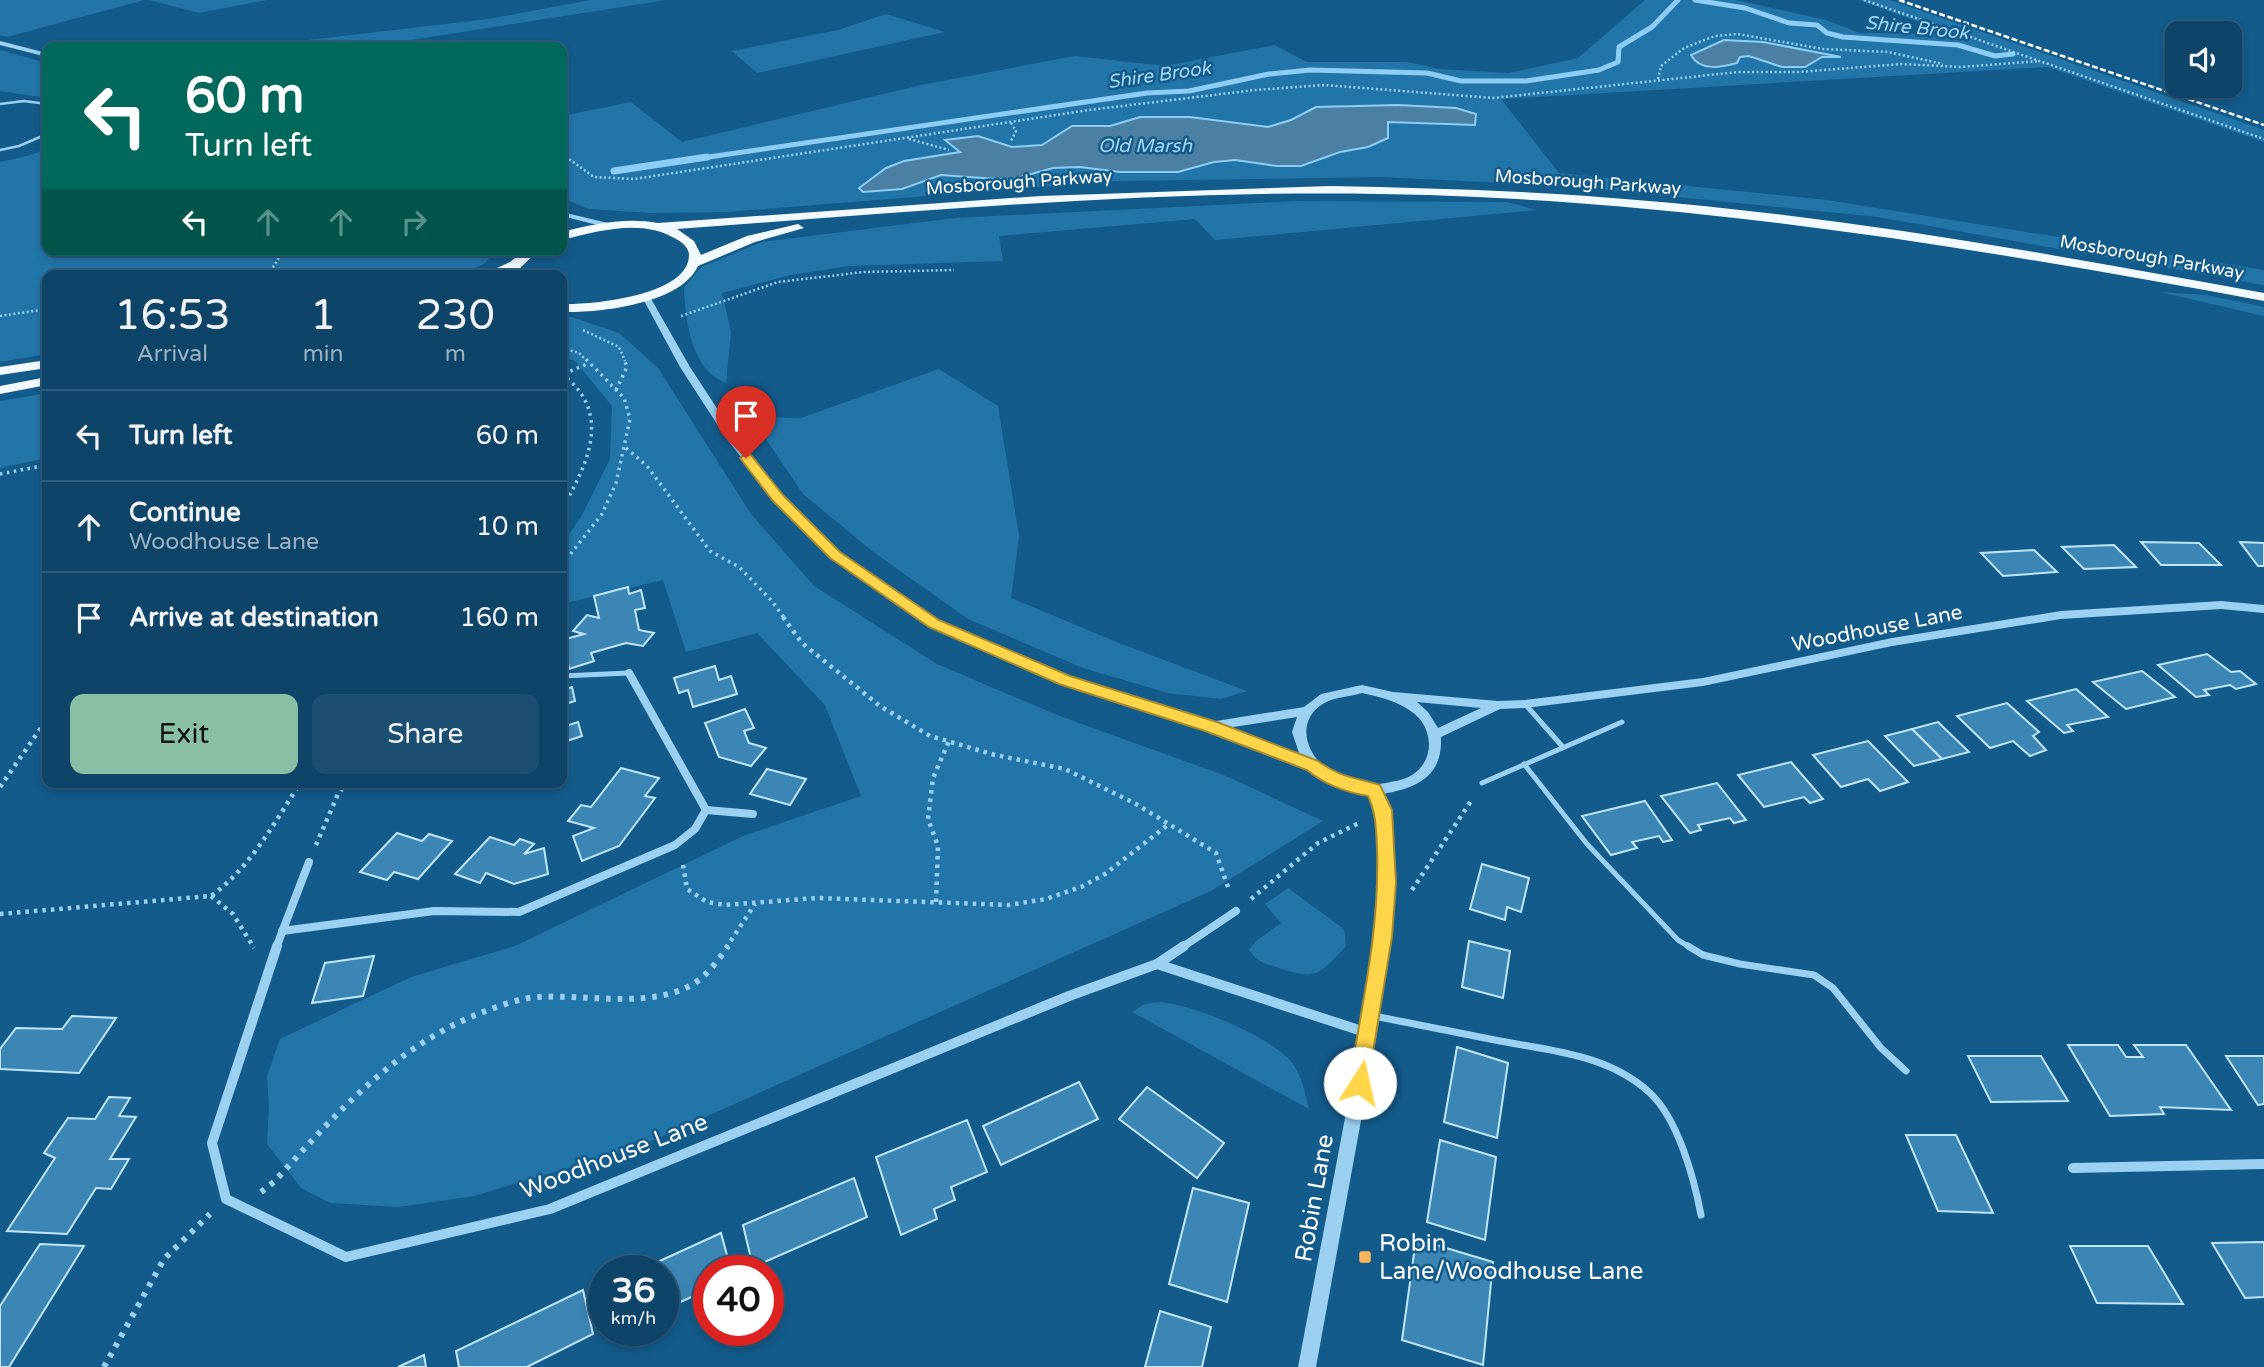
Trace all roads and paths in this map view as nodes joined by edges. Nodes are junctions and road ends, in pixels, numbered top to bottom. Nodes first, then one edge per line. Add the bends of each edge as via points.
1 (1864, 0) edge
2 (0, 43) edge
3 (42, 53) edge
4 (2040, 61) junction
5 (1961, 67) junction
6 (1658, 79) junction
7 (42, 103) edge
8 (0, 104) edge
9 (1011, 123) junction
10 (42, 136) edge
11 (905, 138) junction
12 (2264, 139) edge
13 (1011, 141) dead end
14 (0, 150) edge
15 (949, 150) dead end
16 (567, 158) edge
17 (903, 210) junction
18 (567, 215) edge
19 (609, 226) junction
20 (656, 227) junction
21 (567, 235) edge
22 (524, 256) edge
23 (694, 263) junction
24 (513, 270) edge
25 (954, 270) dead end
26 (646, 297) junction
27 (2264, 297) edge
28 (567, 308) edge
29 (42, 310) edge
30 (0, 316) edge
31 (661, 323) junction
32 (574, 325) dead end
33 (567, 349) edge
34 (590, 363) junction
35 (42, 364) edge
36 (0, 371) edge
37 (567, 372) edge
38 (567, 378) edge
39 (42, 382) edge
40 (0, 390) edge
41 (616, 390) junction
42 (626, 449) junction
43 (42, 466) edge
44 (0, 474) edge
45 (567, 500) edge
46 (567, 558) edge
47 (2264, 609) edge
48 (629, 673) joint
49 (567, 676) edge
50 (1394, 695) junction
51 (1525, 704) junction
52 (1498, 705) junction
53 (1305, 711) junction
54 (1622, 722) dead end
55 (42, 726) edge
56 (1211, 727) junction
57 (1435, 735) junction
58 (948, 741) junction
59 (1562, 746) junction
60 (1524, 764) junction
61 (1312, 766) junction
62 (1482, 783) joint
63 (0, 787) edge
64 (298, 788) edge
65 (342, 788) edge
66 (1374, 790) junction
67 (706, 810) junction
68 (1384, 810) junction
69 (753, 814) dead end
70 (1170, 824) junction
71 (676, 845) junction
72 (309, 862) joint
73 (211, 896) junction
74 (1408, 896) dead end
75 (936, 902) junction
76 (755, 904) junction
77 (1236, 911) junction
78 (0, 914) edge
79 (282, 932) junction
80 (1157, 964) junction
81 (269, 971) junction
82 (1371, 1016) junction
83 (1369, 1033) junction
84 (1906, 1071) dead end
85 (2264, 1164) edge
86 (2073, 1168) dead end
87 (226, 1199) junction
88 (241, 1206) junction
89 (1701, 1215) dead end
90 (104, 1367) edge
91 (1307, 1367) edge

1 - 4 path
2 - 3 street
4 - 5 path
4 - 12 path
5 - 6 path via 1902,64
5 - 6 path via 1888,52 1823,49 1737,34 1715,36 1684,48 1661,66
6 - 9 path via 1493,98 1324,85 1167,100
7 - 8 lane
9 - 11 path
9 - 13 path via 1016,131
10 - 14 lane
11 - 15 path
11 - 16 path via 634,179 601,180 586,175
17 - 20 highway, Mosborough Parkway
17 - 23 highway, Mosborough Parkway via 780,231
17 - 27 highway, Mosborough Parkway via 1234,190 1527,195 1816,221
18 - 19 street
19 - 20 highway, Mosborough Parkway
19 - 21 highway, Mosborough Parkway
20 - 23 highway via 690,242
22 - 24 highway
23 - 26 highway, Mosborough Parkway via 682,277
25 - 31 path via 864,272 778,282
26 - 28 highway, Mosborough Parkway via 610,306
26 - 31 street
29 - 30 path
31 - 56 street via 730,438 778,498 835,555 934,624 1065,680
32 - 41 path via 619,347 627,367
33 - 34 path
34 - 37 path
34 - 41 path
35 - 36 highway
38 - 45 path via 593,416 588,453
39 - 40 highway
41 - 42 path via 624,398 630,419
42 - 46 path via 602,513
42 - 58 path via 646,466 710,551 738,567 771,600 802,643 880,706 930,736
43 - 44 path
47 - 51 street, Woodhouse Lane via 2221,605 2061,615 1892,642 1703,682
48 - 49 lane
48 - 67 street
50 - 52 street, Woodhouse Lane
50 - 53 street via 1362,689 1339,691 1319,698
50 - 57 street via 1414,706
51 - 52 street, Woodhouse Lane
51 - 59 lane
52 - 57 street, Woodhouse Lane
53 - 56 street
53 - 61 street via 1298,735
54 - 59 lane
55 - 63 path
56 - 61 street
57 - 66 street via 1436,752 1430,767 1415,780
58 - 70 path via 1065,769
58 - 75 path via 933,778 928,819 938,846
59 - 60 lane
60 - 62 lane
60 - 84 lane via 1587,844 1678,940 1703,955 1814,975 1833,988 1881,1048
61 - 66 street via 1348,786
62 - 74 path
64 - 73 path via 252,857 233,880
65 - 72 path
66 - 68 street, Robin Lane
67 - 69 street
67 - 71 street via 695,829
68 - 77 path via 1318,843
68 - 82 street, Robin Lane via 1387,883
70 - 75 path via 1105,874 1046,899 1009,905
70 - 77 path via 1216,853
71 - 76 path via 687,889 707,902
71 - 79 street via 519,912 434,911
72 - 79 street
73 - 78 path
73 - 81 path via 233,914
75 - 76 path via 817,898
76 - 88 path via 716,961 694,983 645,996 533,997 474,1016 420,1043 349,1097 274,1182
77 - 80 street, Woodhouse Lane
79 - 81 street
80 - 83 street
80 - 88 street, Woodhouse Lane via 551,1209 346,1257
81 - 87 street via 212,1143
82 - 83 street, Robin Lane
82 - 89 lane via 1588,1058 1625,1073 1652,1095 1669,1121 1695,1178
83 - 91 street, Robin Lane
85 - 86 street
87 - 88 street, Woodhouse Lane
87 - 90 path via 164,1259

